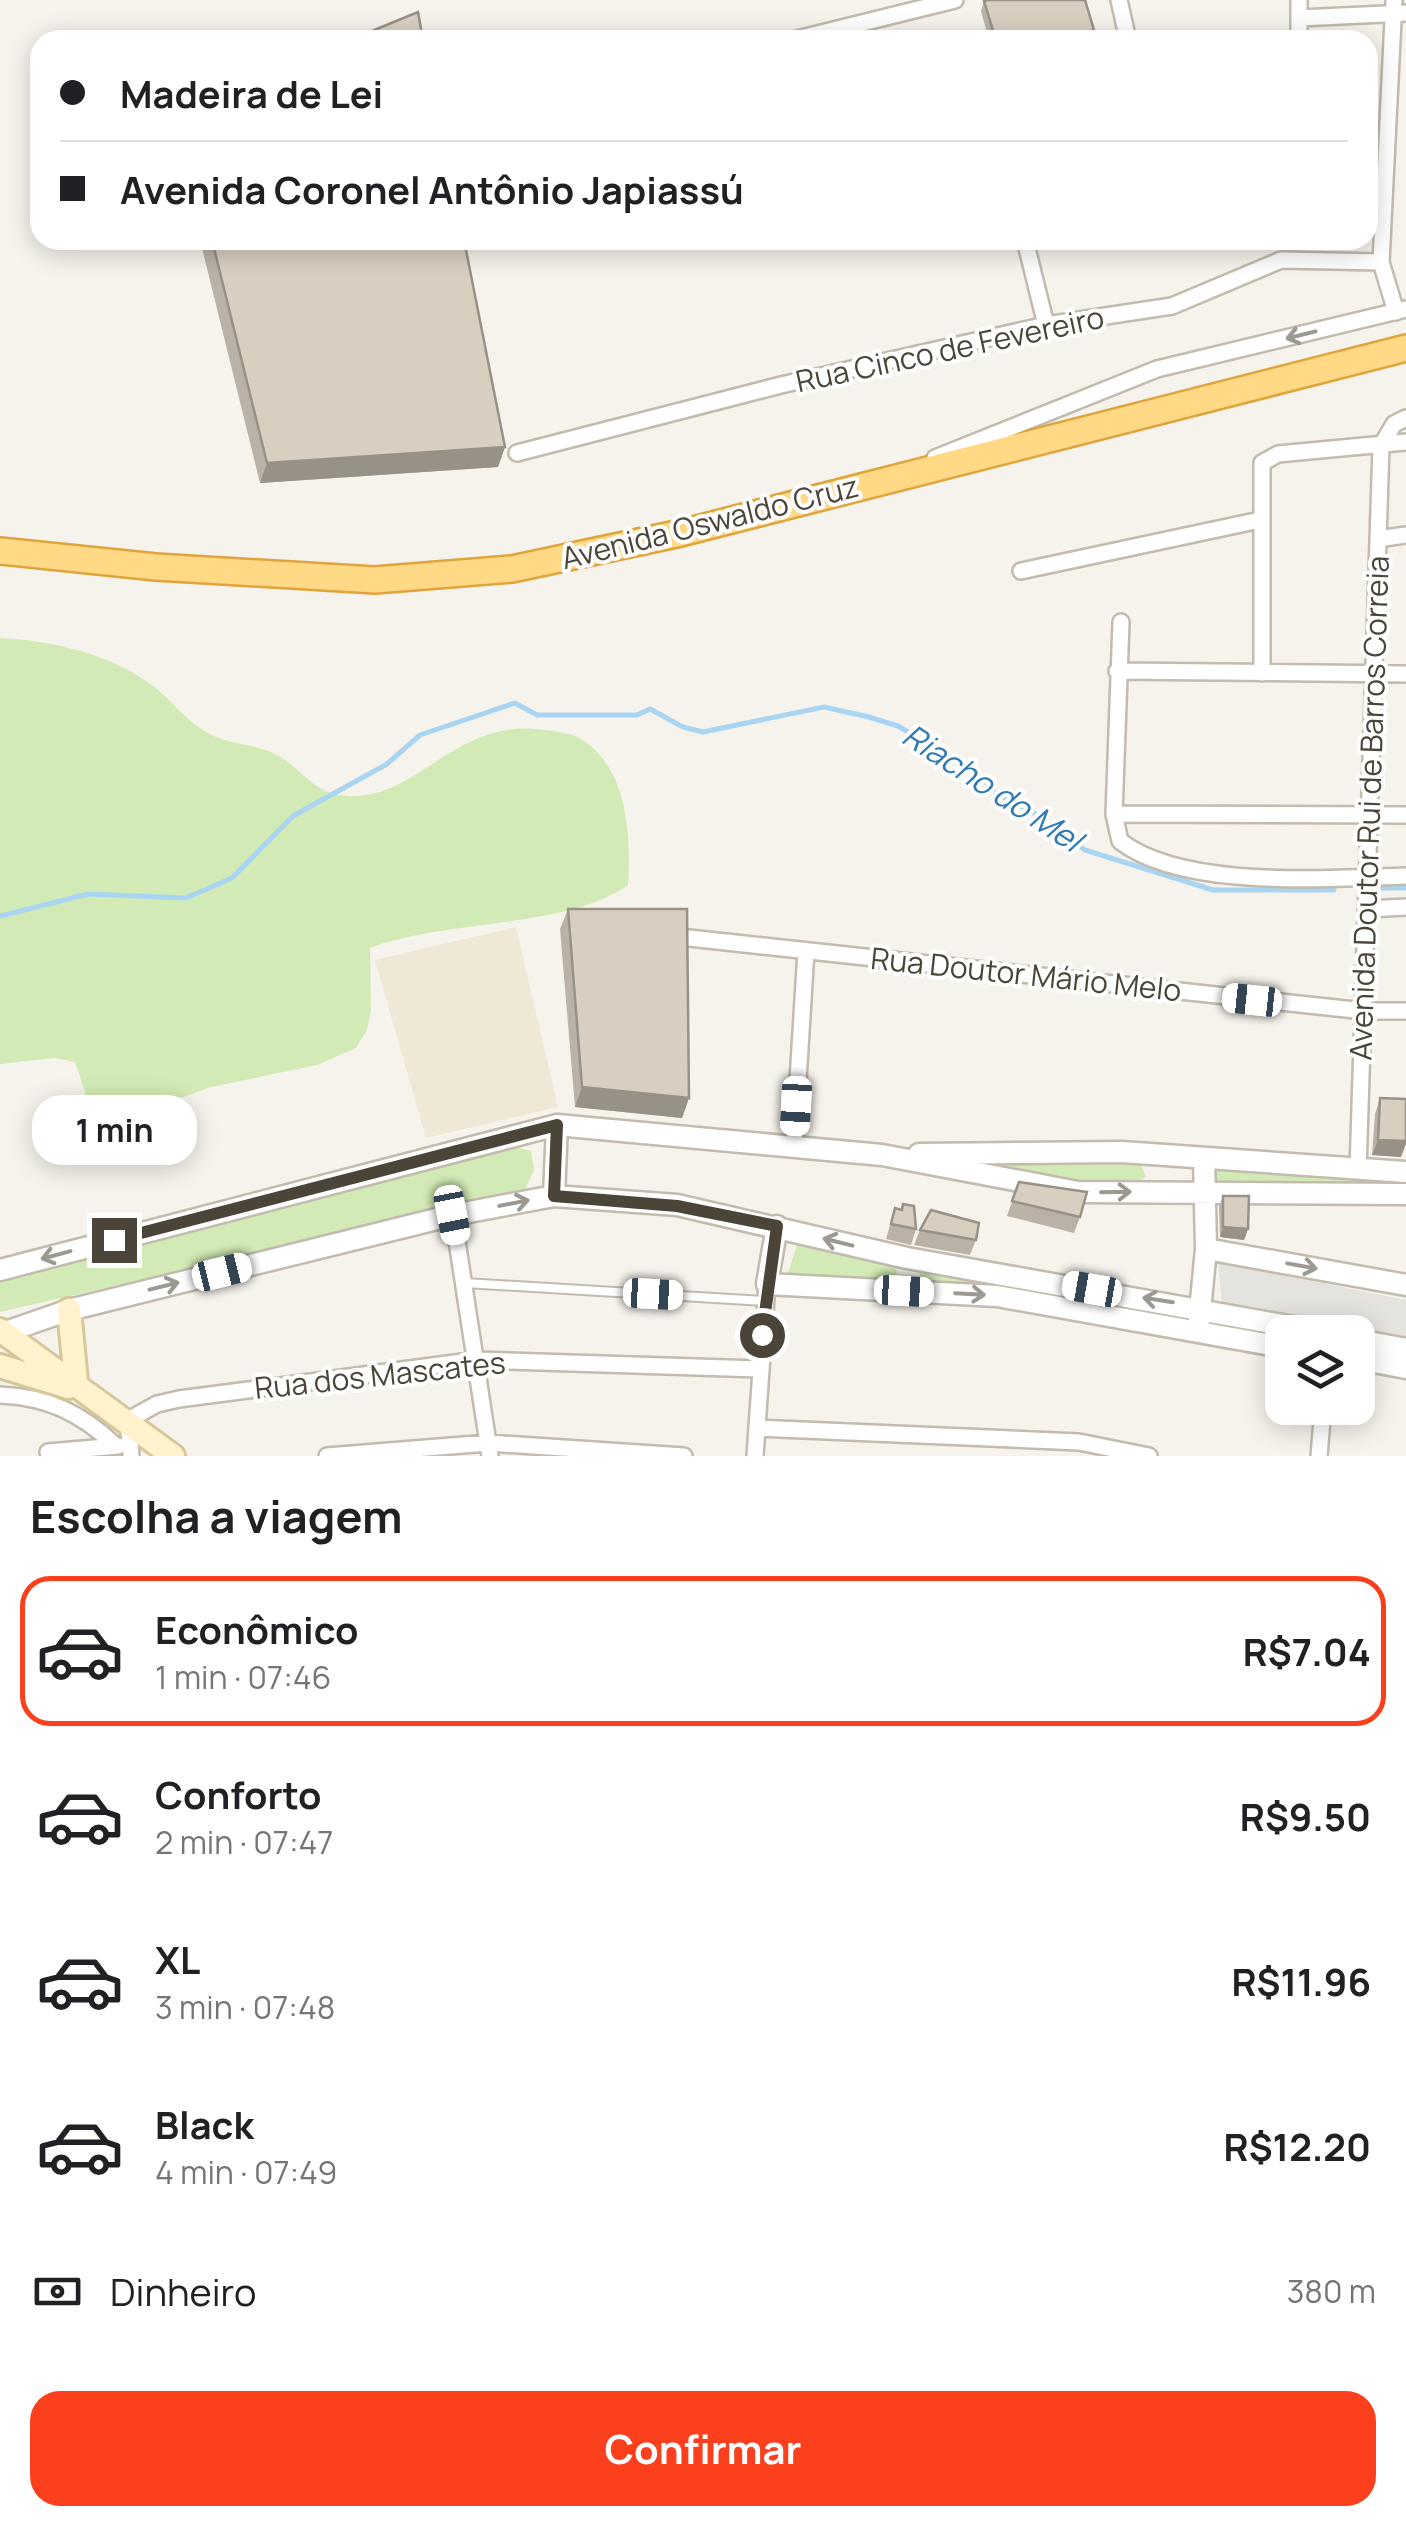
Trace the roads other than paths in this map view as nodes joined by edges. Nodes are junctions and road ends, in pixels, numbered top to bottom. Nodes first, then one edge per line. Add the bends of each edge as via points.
1 (955, 0) edge
2 (1119, 0) edge
3 (1299, 0) edge
4 (934, 2) edge
5 (1398, 8) edge
6 (1299, 18) junction
7 (830, 30) edge
8 (1126, 30) edge
9 (1300, 30) edge
10 (1027, 250) edge
11 (1292, 250) edge
12 (1308, 250) edge
13 (1381, 262) junction
14 (1401, 310) edge
15 (1046, 325) junction
16 (1406, 348) edge
17 (1406, 418) edge
18 (1406, 442) edge
19 (1380, 446) junction
20 (518, 453) dead end
21 (870, 484) junction
22 (1260, 520) junction
23 (1406, 535) edge
24 (1378, 538) junction
25 (0, 551) edge
26 (1021, 571) dead end
27 (1121, 622) dead end
28 (1117, 671) junction
29 (1262, 673) junction
30 (1372, 674) junction
31 (1406, 674) edge
32 (1114, 814) junction
33 (1406, 815) edge
34 (1370, 818) junction
35 (1406, 876) edge
36 (1368, 877) junction
37 (1406, 908) edge
38 (1368, 909) junction
39 (689, 938) edge
40 (806, 951) junction
41 (1364, 1011) junction
42 (1406, 1011) edge
43 (557, 1125) junction
44 (794, 1145) junction
45 (1009, 1150) junction
46 (1156, 1153) junction
47 (882, 1155) junction
48 (1204, 1158) junction
49 (1358, 1170) junction
50 (1406, 1172) edge
51 (1005, 1180) junction
52 (1154, 1192) junction
53 (1204, 1193) junction
54 (1406, 1194) edge
55 (554, 1196) junction
56 (452, 1215) junction
57 (777, 1226) junction
58 (1206, 1250) junction
59 (907, 1258) junction
60 (0, 1270) edge
61 (466, 1284) junction
62 (1406, 1285) edge
63 (904, 1291) junction
64 (766, 1292) junction
65 (1202, 1308) junction
66 (69, 1310) junction
67 (1265, 1321) edge
68 (1, 1332) edge
69 (1196, 1333) junction
70 (1375, 1343) edge
71 (1265, 1344) edge
72 (1406, 1349) edge
73 (478, 1360) junction
74 (1375, 1362) edge
75 (0, 1366) edge
76 (1406, 1368) edge
77 (758, 1369) junction
78 (76, 1381) junction
79 (0, 1396) edge
80 (100, 1399) junction
81 (128, 1420) junction
82 (1321, 1425) edge
83 (758, 1428) junction
84 (126, 1449) edge
85 (489, 1450) edge
86 (48, 1452) dead end
87 (173, 1456) edge
88 (326, 1456) edge
89 (684, 1456) edge
90 (756, 1456) edge
91 (1150, 1456) edge
92 (1318, 1456) edge

1 - 4 street
2 - 8 street
3 - 6 street
4 - 7 street
5 - 6 street
5 - 13 street
6 - 9 street
10 - 15 street
11 - 15 street, Rua Cinco de Fevereiro via 1172,306
12 - 13 street, Rua Cinco de Fevereiro
13 - 14 street
14 -> 21 street via 1158,369
15 - 20 street, Rua Cinco de Fevereiro
16 - 21 highway, Avenida Oswaldo Cruz
17 - 19 street
18 - 19 street
19 - 22 street via 1268,458 1260,473
19 - 24 street, Avenida Doutor Rui de Barros Correia
21 - 25 highway, Avenida Oswaldo Cruz via 580,558 444,576 270,575
22 - 26 street
22 - 29 street
23 - 24 street
24 - 30 street, Avenida Doutor Rui de Barros Correia
27 - 28 street
28 - 29 street
28 - 32 street
29 - 30 street
30 - 31 street
30 - 34 street, Avenida Doutor Rui de Barros Correia
32 - 34 street
32 - 36 street via 1117,834 1128,846 1196,870 1237,877
33 - 34 street
34 - 36 street, Avenida Doutor Rui de Barros Correia
35 - 36 street
36 - 38 street, Avenida Doutor Rui de Barros Correia
37 - 38 street
38 - 41 street, Avenida Doutor Rui de Barros Correia
39 - 40 street, Rua Doutor Mário Melo
40 - 41 street, Rua Doutor Mário Melo
40 - 44 street
41 - 42 street, Rua Doutor Mário Melo
41 - 49 street, Avenida Doutor Rui de Barros Correia
43 - 44 street
43 - 55 street
43 -> 60 street
44 - 47 street
45 - 46 street
45 - 47 street
45 - 51 street via 999,1164
46 - 48 street
46 - 52 street
47 - 51 street
48 - 49 street
48 - 53 street
49 - 50 street
51 -> 52 street via 1078,1192
52 - 53 street
53 - 54 street
53 - 58 street
56 -> 55 street
55 - 57 street via 677,1206
56 - 61 street
66 -> 56 street
59 -> 57 street
57 - 64 street
58 -> 62 street
58 - 65 street
59 - 63 street
65 -> 59 street
61 - 64 lane
61 - 73 street
63 - 64 street
63 -> 69 street via 1026,1300
64 - 77 street
65 - 67 street
65 - 69 street
66 - 68 street
66 - 78 main road
68 - 78 main road
69 - 71 street
70 - 72 street
73 - 77 street, Rua dos Mascates
73 - 81 street, Rua dos Mascates via 180,1398
73 - 85 street
74 - 76 street
75 - 80 main road
77 - 83 street
78 - 80 main road
79 - 84 street via 49,1400
80 - 81 main road
81 - 84 street
81 - 87 main road
82 - 92 street
83 - 90 street
83 - 91 street via 1079,1442
84 - 86 street
85 - 88 street
85 - 89 street

